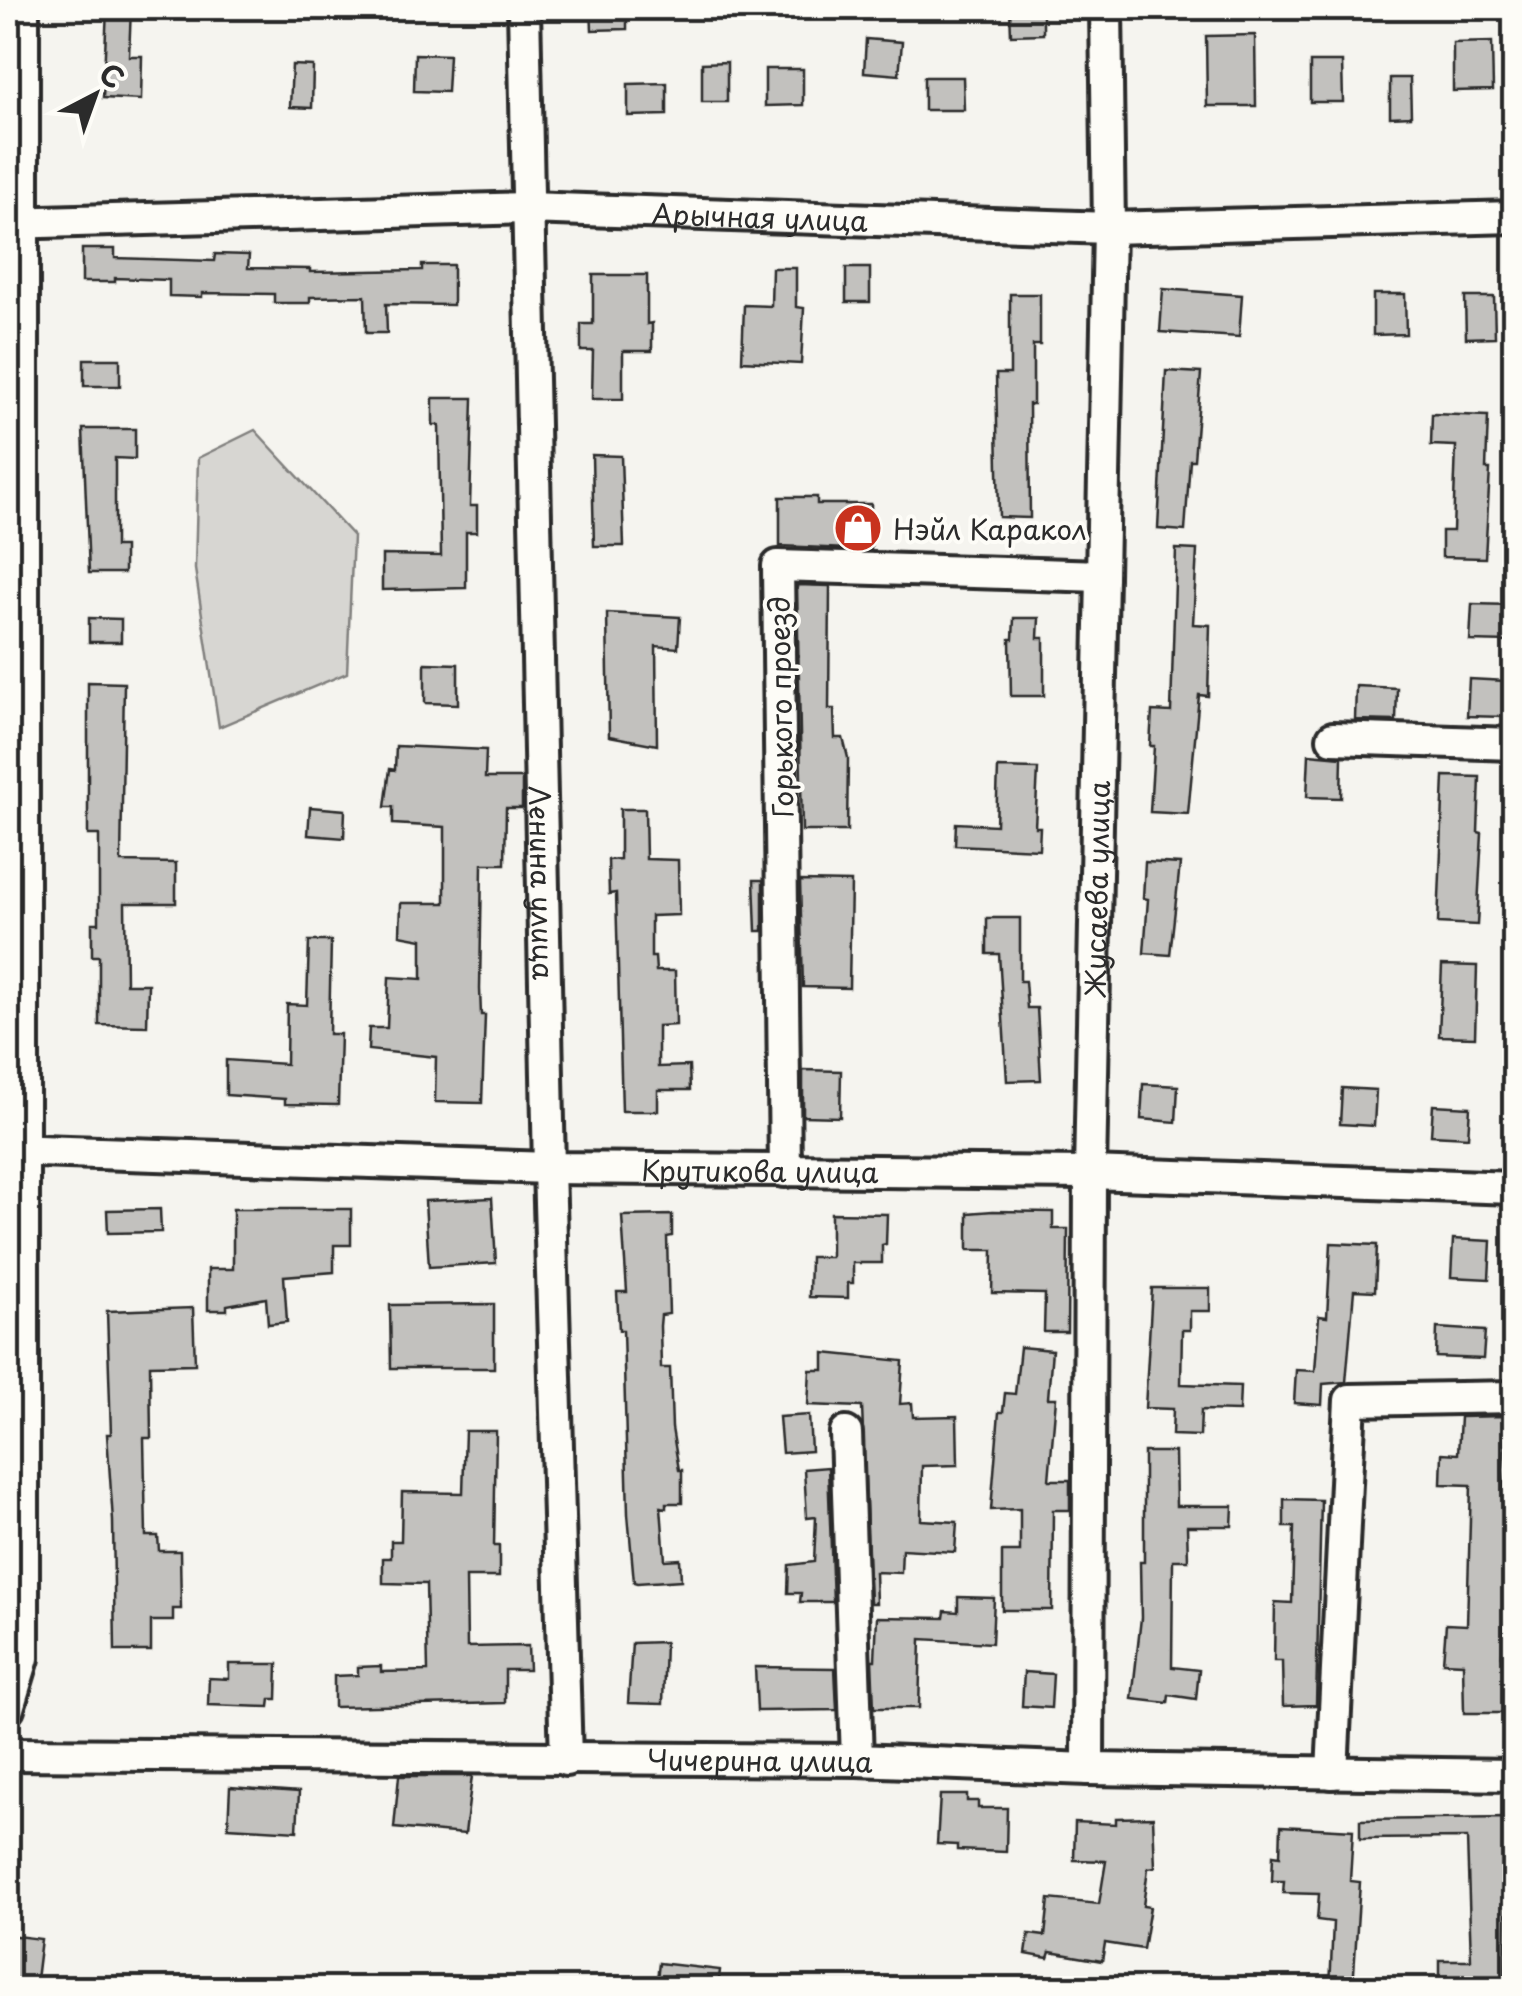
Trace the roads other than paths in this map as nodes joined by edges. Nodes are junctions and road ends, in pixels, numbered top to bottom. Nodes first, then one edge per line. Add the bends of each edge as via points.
1 (23, 8) edge
2 (524, 8) edge
3 (1106, 8) edge
4 (527, 208) junction
5 (1514, 216) edge
6 (15, 223) edge
7 (1110, 228) junction
8 (1102, 576) junction
9 (1333, 738) dead end
10 (1514, 744) edge
11 (15, 1150) edge
12 (549, 1168) junction
13 (786, 1171) junction
14 (1090, 1173) junction
15 (1514, 1188) edge
16 (1514, 1397) edge
17 (846, 1433) dead end
18 (8, 1708) edge
19 (8, 1754) edge
20 (566, 1760) junction
21 (857, 1760) junction
22 (1088, 1769) junction
23 (1332, 1773) junction
24 (1514, 1775) edge

1 - 6 street
2 - 4 street, Ленина улица
3 - 7 street, Жусаева улица
4 - 6 street, Арычная улица
4 - 7 street, Арычная улица
4 - 12 street, Ленина улица
5 - 7 street, Арычная улица
6 - 11 street
7 - 8 street, Жусаева улица
8 - 13 street, Горького проезд via 778,566
8 - 14 street, Жусаева улица
9 - 10 street
11 - 12 street, Крутикова улица
11 - 18 street via 22,1658
12 - 13 street, Крутикова улица
12 - 20 street, Ленина улица
13 - 14 street, Крутикова улица
14 - 15 street, Крутикова улица
14 - 22 street, Жусаева улица
16 - 23 street via 1350,1400
17 - 21 street
19 - 20 street, Чичерина улица
20 - 21 street, Чичерина улица
21 - 22 street, Чичерина улица
22 - 23 street, Чичерина улица
23 - 24 street, Чичерина улица

